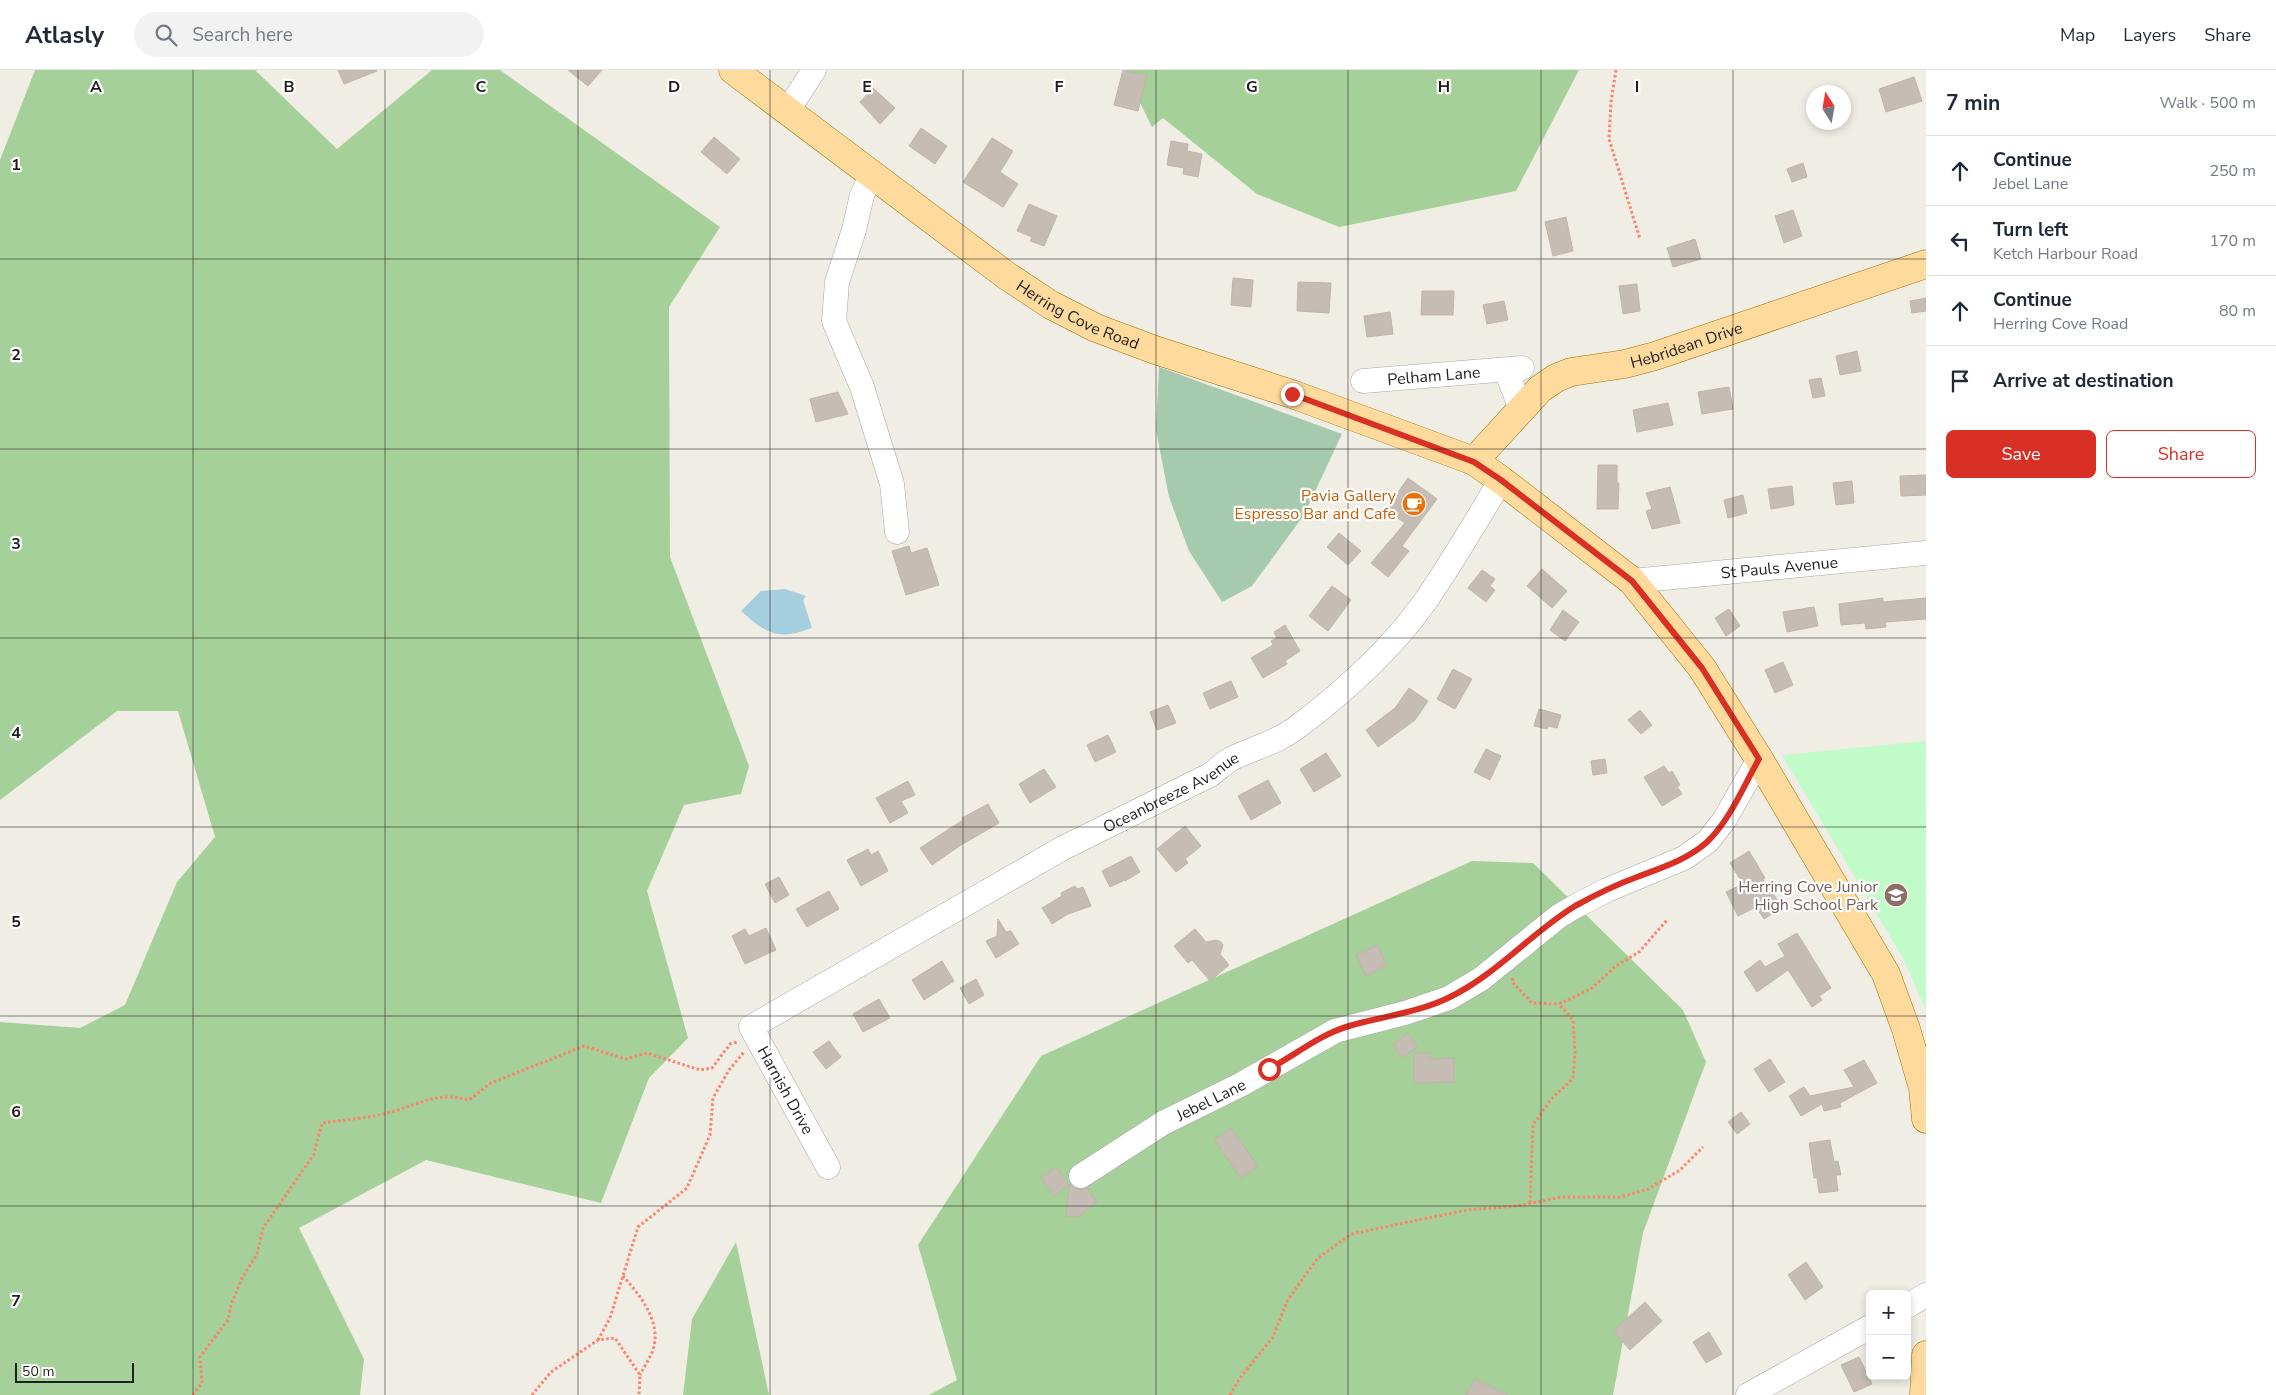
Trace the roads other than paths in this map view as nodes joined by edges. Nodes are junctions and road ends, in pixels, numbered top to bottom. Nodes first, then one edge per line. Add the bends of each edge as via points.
1 (733, 70) edge
2 (814, 70) edge
3 (788, 110) junction
4 (872, 174) junction
5 (1926, 264) edge
6 (1363, 381) dead end
7 (1521, 409) junction
8 (1474, 462) junction
9 (1501, 480) junction
10 (897, 532) dead end
11 (1926, 553) edge
12 (1632, 581) junction
13 (1759, 759) junction
14 (765, 1018) joint
15 (1925, 1087) edge
16 (1926, 1119) edge
17 (828, 1167) dead end
18 (1081, 1176) dead end
19 (1926, 1295) edge
20 (1911, 1304) edge
21 (1866, 1329) edge
22 (1926, 1355) edge
23 (1748, 1395) edge
24 (1924, 1395) edge

1 - 3 main road, Herring Cove Road
2 - 3 street
3 - 4 main road, Herring Cove Road
4 - 8 main road, Herring Cove Road via 1007,276 1051,305 1096,328 1292,394
4 - 10 street via 862,195 836,282 834,321 862,387 892,484
5 - 7 main road, Hebridean Drive via 1655,356 1571,372 1540,389
6 - 7 street, Pelham Lane via 1514,369
7 - 8 main road, Hebridean Drive
8 - 9 main road, Herring Cove Road
9 - 12 main road, Herring Cove Road
9 - 14 street, Oceanbreeze Avenue via 1424,603 1394,640 1362,675 1288,734 1231,760 1210,775 1063,848
11 - 12 street, St Pauls Avenue
12 - 13 main road, Herring Cove Road via 1702,668
13 - 15 main road, Herring Cove Road via 1886,974
13 - 18 street, Jebel Lane via 1725,819 1708,841 1684,858 1576,906 1481,979 1442,1001 1329,1034 1242,1084 1163,1123
14 - 17 street, Harnish Drive via 751,1027
15 - 16 main road, Herring Cove Road
19 - 20 street
21 - 23 street
22 - 24 main road

